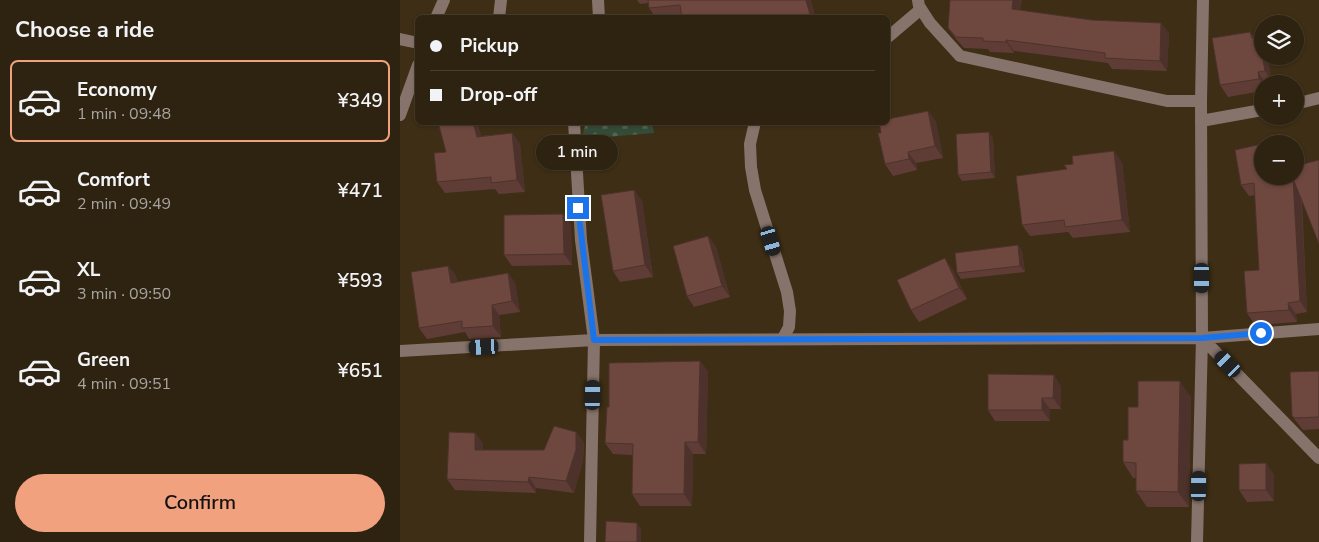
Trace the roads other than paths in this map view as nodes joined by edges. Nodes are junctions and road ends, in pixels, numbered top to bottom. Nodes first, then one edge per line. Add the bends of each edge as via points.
1 (444, 0) edge
2 (501, 0) edge
3 (598, 0) edge
4 (1203, 0) edge
5 (920, 5) edge
6 (437, 15) edge
7 (499, 15) edge
8 (599, 15) edge
9 (890, 34) edge
10 (400, 39) edge
11 (415, 42) edge
12 (415, 73) edge
13 (1319, 98) edge
14 (1201, 101) junction
15 (1304, 102) edge
16 (1254, 111) edge
17 (400, 115) edge
18 (1201, 121) junction
19 (574, 125) edge
20 (754, 125) edge
21 (1319, 329) edge
22 (783, 338) junction
23 (1202, 338) junction
24 (594, 340) junction
25 (400, 351) edge
26 (1319, 458) edge
27 (590, 542) edge
28 (1197, 542) edge

1 - 6 street
2 - 7 street
3 - 8 street
4 - 14 street
5 - 9 street
5 - 14 street via 960,56 1167,101
10 - 11 street
12 - 17 street
13 - 15 street
14 - 18 street
16 - 18 street
18 - 23 street
19 - 24 street via 581,240
20 - 22 street via 750,144 755,190 790,311 789,327
21 - 23 street
22 - 23 street
22 - 24 street
23 - 26 street
23 - 28 street
24 - 25 street
24 - 27 street

